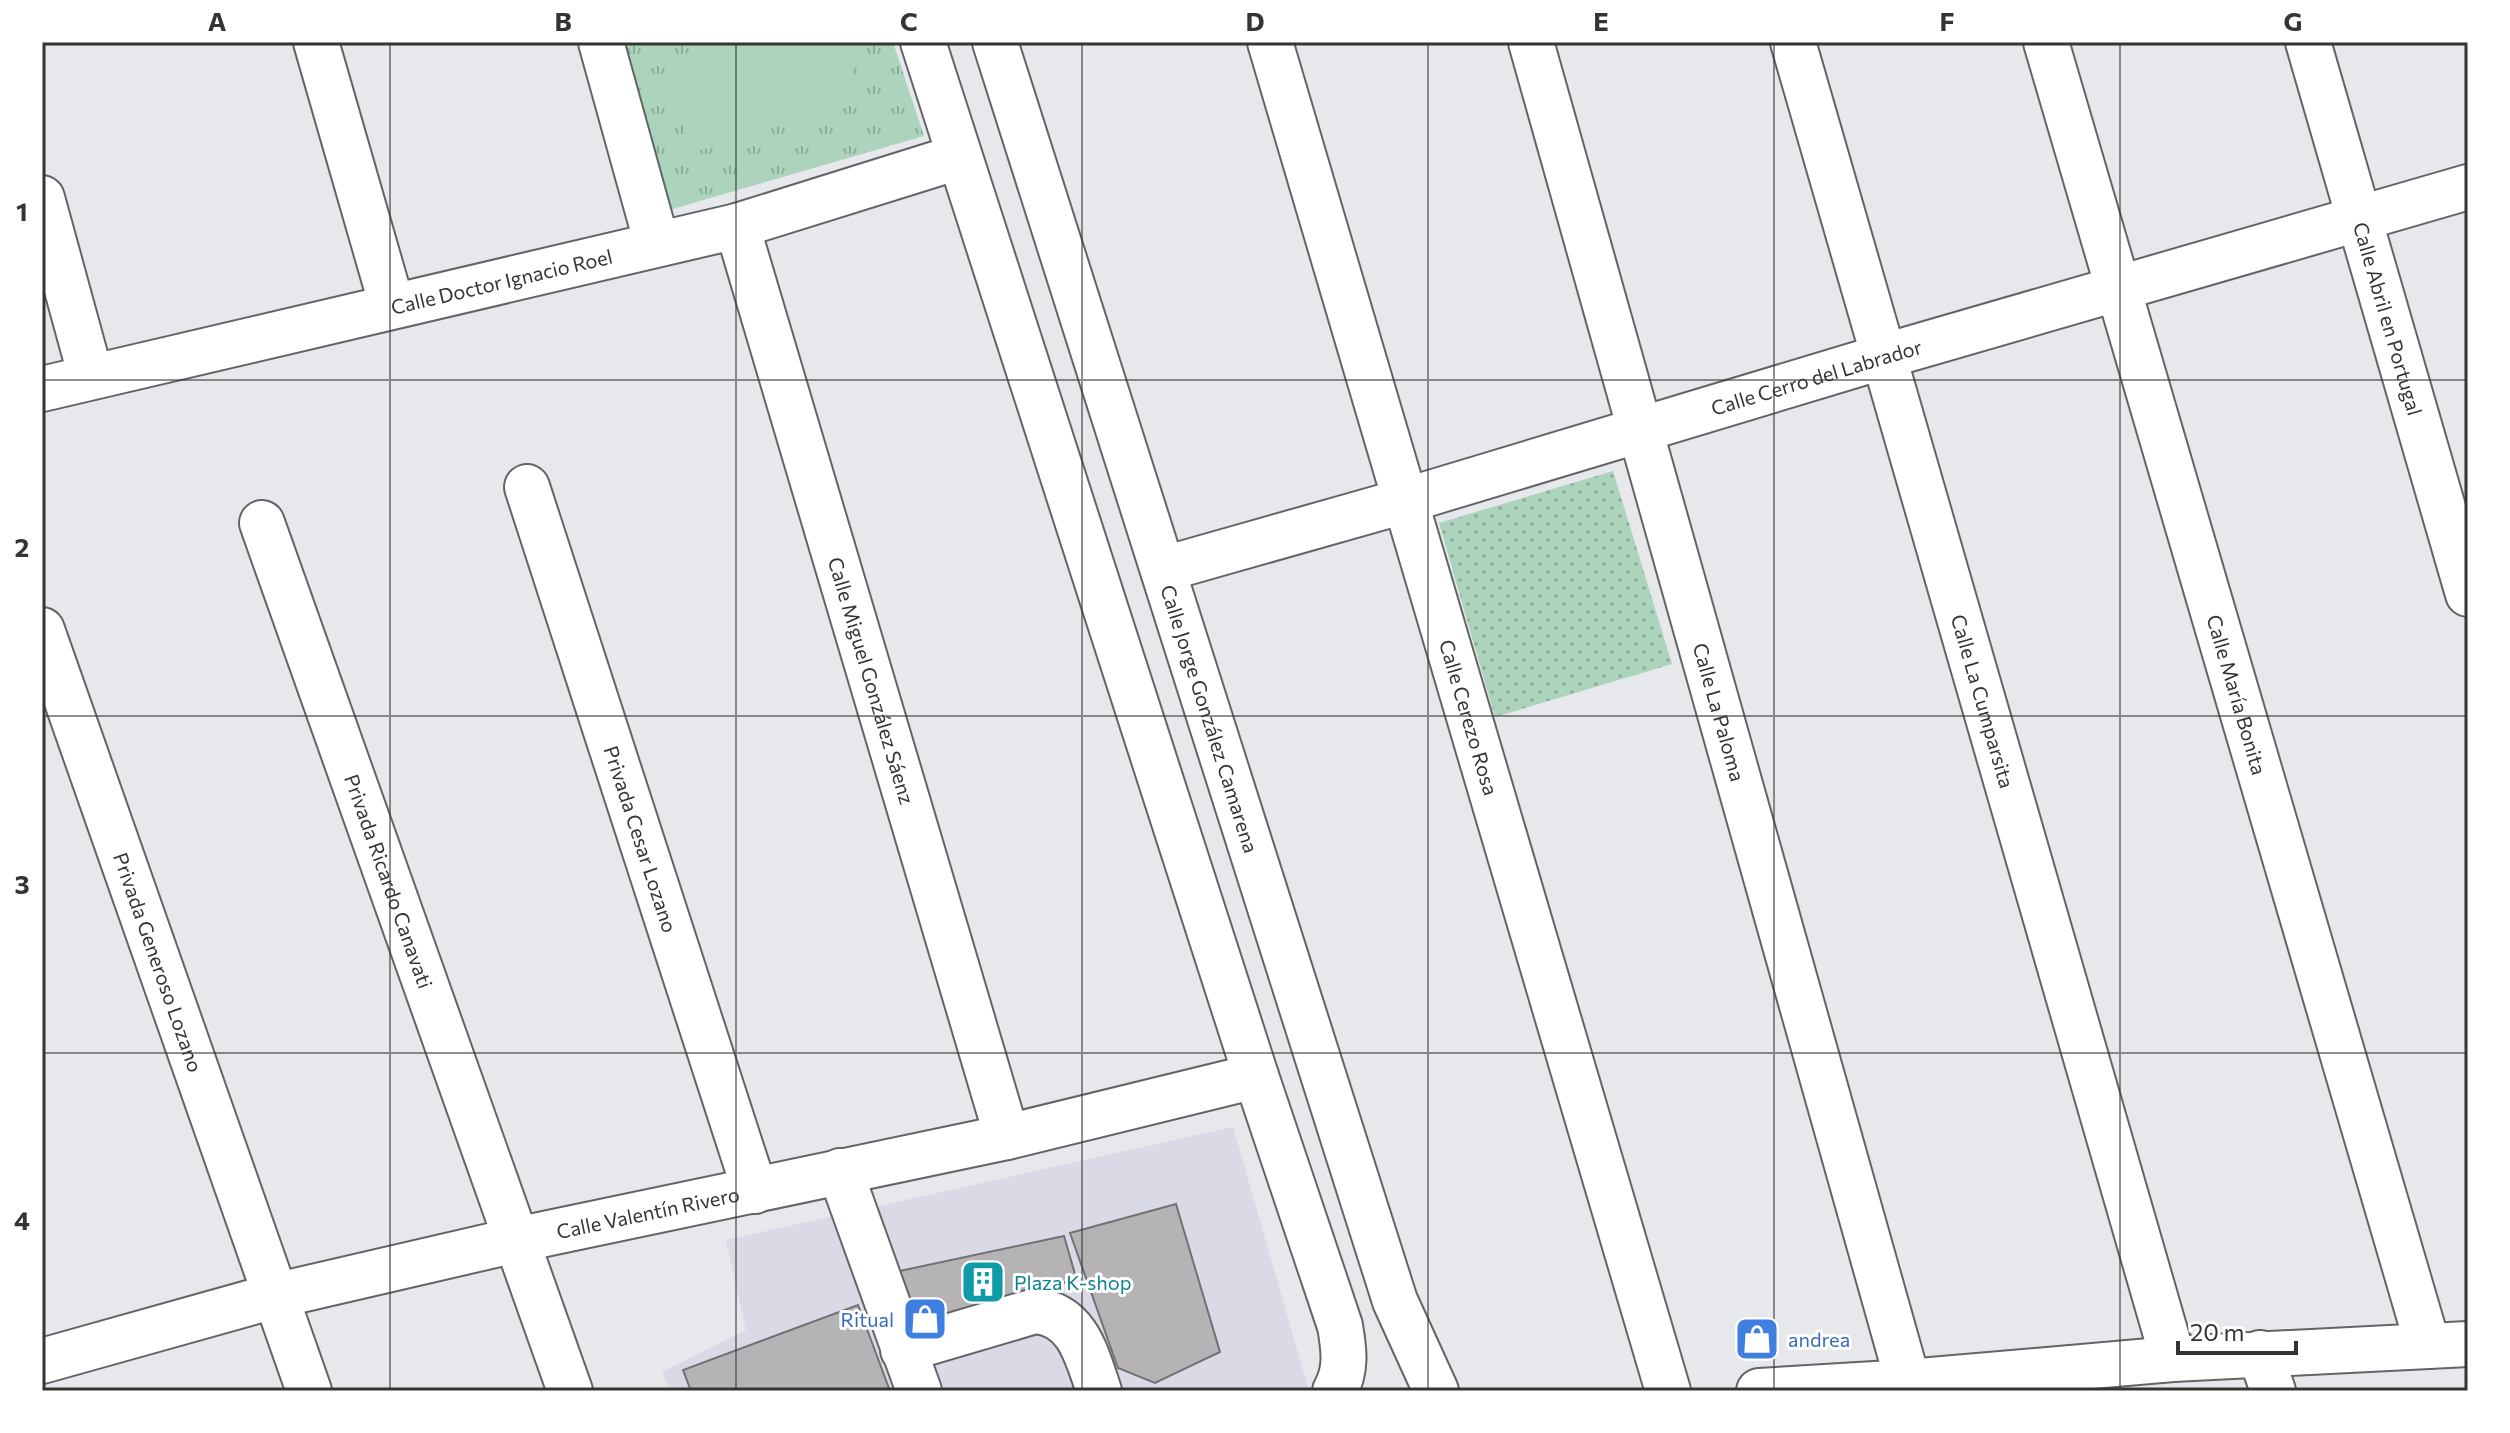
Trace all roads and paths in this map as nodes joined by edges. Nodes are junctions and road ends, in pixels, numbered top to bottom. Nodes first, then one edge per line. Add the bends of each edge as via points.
1 (316, 42) edge
2 (601, 42) edge
3 (923, 42) edge
4 (995, 42) edge
5 (1270, 42) edge
6 (1531, 42) edge
7 (1793, 42) edge
8 (2046, 42) edge
9 (2308, 42) edge
10 (958, 157) junction
11 (2468, 187) edge
12 (42, 198) edge
13 (2361, 218) junction
14 (737, 226) junction
15 (657, 244) junction
16 (2118, 289) junction
17 (392, 306) junction
18 (1885, 356) junction
19 (91, 377) junction
20 (42, 389) edge
21 (1638, 430) junction
22 (527, 487) dead end
23 (1404, 501) junction
24 (262, 523) dead end
25 (1164, 569) junction
26 (2468, 594) edge
27 (42, 630) edge
28 (1256, 1076) junction
29 (1007, 1137) junction
30 (840, 1171) junction
31 (755, 1191) junction
32 (516, 1240) junction
33 (274, 1296) junction
34 (2448, 1345) edge
35 (903, 1350) junction
36 (2173, 1359) junction
37 (42, 1361) edge
38 (2266, 1372) edge
39 (42, 1375) edge
40 (1908, 1382) junction
41 (47, 1391) edge
42 (309, 1391) edge
43 (570, 1391) edge
44 (919, 1391) edge
45 (1099, 1391) edge
46 (1335, 1391) edge
47 (1436, 1391) edge
48 (1668, 1391) edge
49 (1759, 1391) edge

1 - 17 street
2 - 15 street
3 - 10 street
4 - 25 street, Calle Jorge González Camarena
5 - 23 street, Calle Cerezo Rosa
6 - 21 street, Calle La Paloma
7 - 18 street, Calle La Cumparsita
8 - 16 street, Calle María Bonita
9 - 13 street, Calle Abril en Portugal
10 - 14 street, Calle Doctor Ignacio Roel
10 - 28 street
11 - 13 street, Calle Cerro del Labrador
12 - 19 street
13 - 16 street, Calle Cerro del Labrador
13 - 26 street, Calle Abril en Portugal
14 - 15 street, Calle Doctor Ignacio Roel
14 - 29 street, Calle Miguel González Sáenz
15 - 17 street, Calle Doctor Ignacio Roel
16 - 18 street, Calle Cerro del Labrador
16 - 34 street, Calle María Bonita
17 - 19 street, Calle Doctor Ignacio Roel
18 - 21 street, Calle Cerro del Labrador
18 - 36 street, Calle La Cumparsita
19 - 20 street, Calle Doctor Ignacio Roel
21 - 23 street, Calle Cerro del Labrador
21 - 40 street, Calle La Paloma
22 - 31 street, Privada Cesar Lozano
23 - 25 street, Calle Cerro del Labrador
23 - 48 street, Calle Cerezo Rosa
24 - 32 street, Privada Ricardo Canavati
25 - 47 street, Calle Jorge González Camarena via 1395,1301
27 - 33 street, Privada Generoso Lozano
28 - 29 street, Calle Valentín Rivero
28 - 46 street via 1340,1326 1343,1374
29 - 30 street, Calle Valentín Rivero
30 - 31 street, Calle Valentín Rivero
30 - 35 street
31 - 32 street, Calle Valentín Rivero
32 - 33 street, Calle Valentín Rivero
32 - 43 street, Privada Ricardo Canavati
33 - 37 street, Calle Valentín Rivero
33 - 42 street, Privada Generoso Lozano
34 - 38 street
35 - 44 street
35 - 45 street via 1035,1311 1050,1312 1075,1332
36 - 38 street
36 - 40 street
39 - 41 street
40 - 49 street

